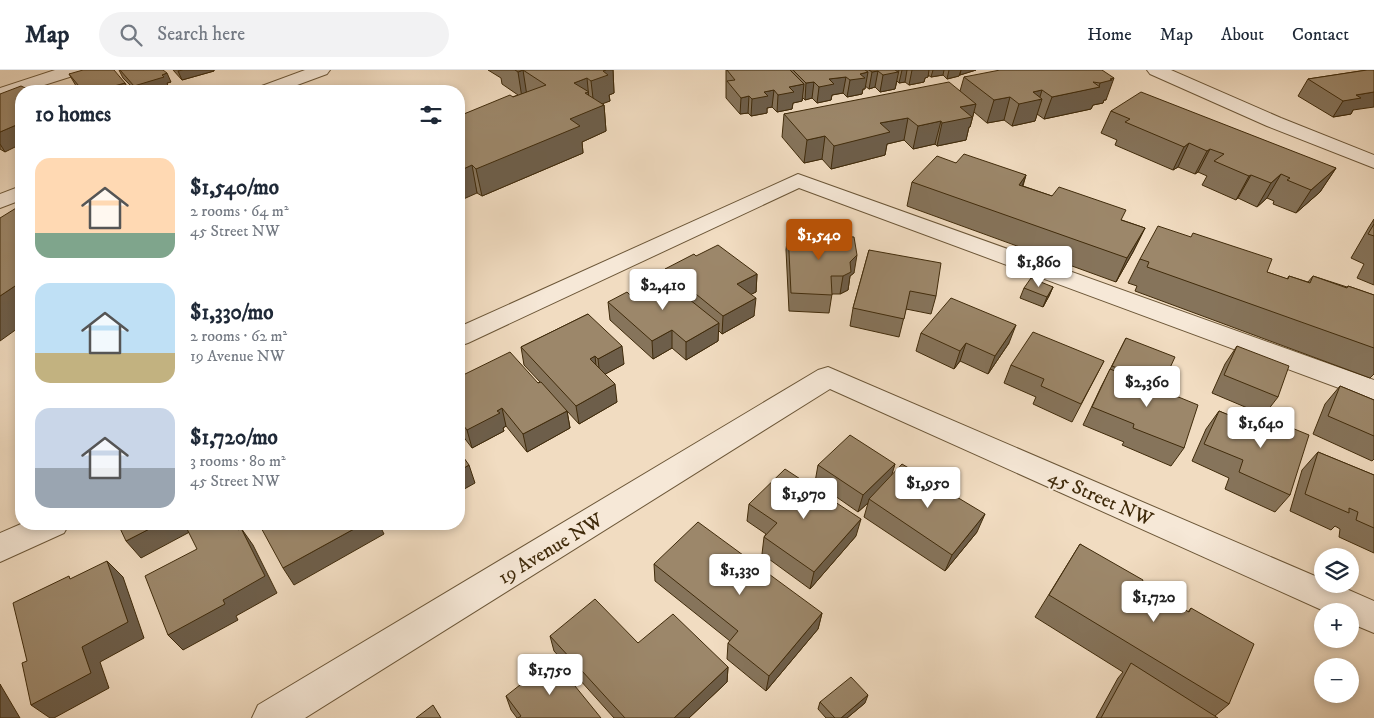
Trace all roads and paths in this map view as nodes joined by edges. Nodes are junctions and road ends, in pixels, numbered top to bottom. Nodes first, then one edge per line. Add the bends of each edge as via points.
1 (73, 70) edge
2 (321, 70) edge
3 (1156, 70) edge
4 (27, 85) edge
5 (281, 85) edge
6 (15, 89) edge
7 (0, 94) edge
8 (1374, 162) edge
9 (15, 195) edge
10 (0, 202) edge
11 (465, 334) edge
12 (828, 377) joint
13 (1374, 391) edge
14 (40, 530) edge
15 (0, 548) edge
16 (1374, 617) edge
17 (271, 718) edge

1 - 4 street
2 - 5 street
3 - 8 street
6 - 7 street
9 - 10 street
11 - 13 street via 798,180
12 - 16 street, 45 Street NW
12 - 17 street, 19 Avenue NW
14 - 15 street

